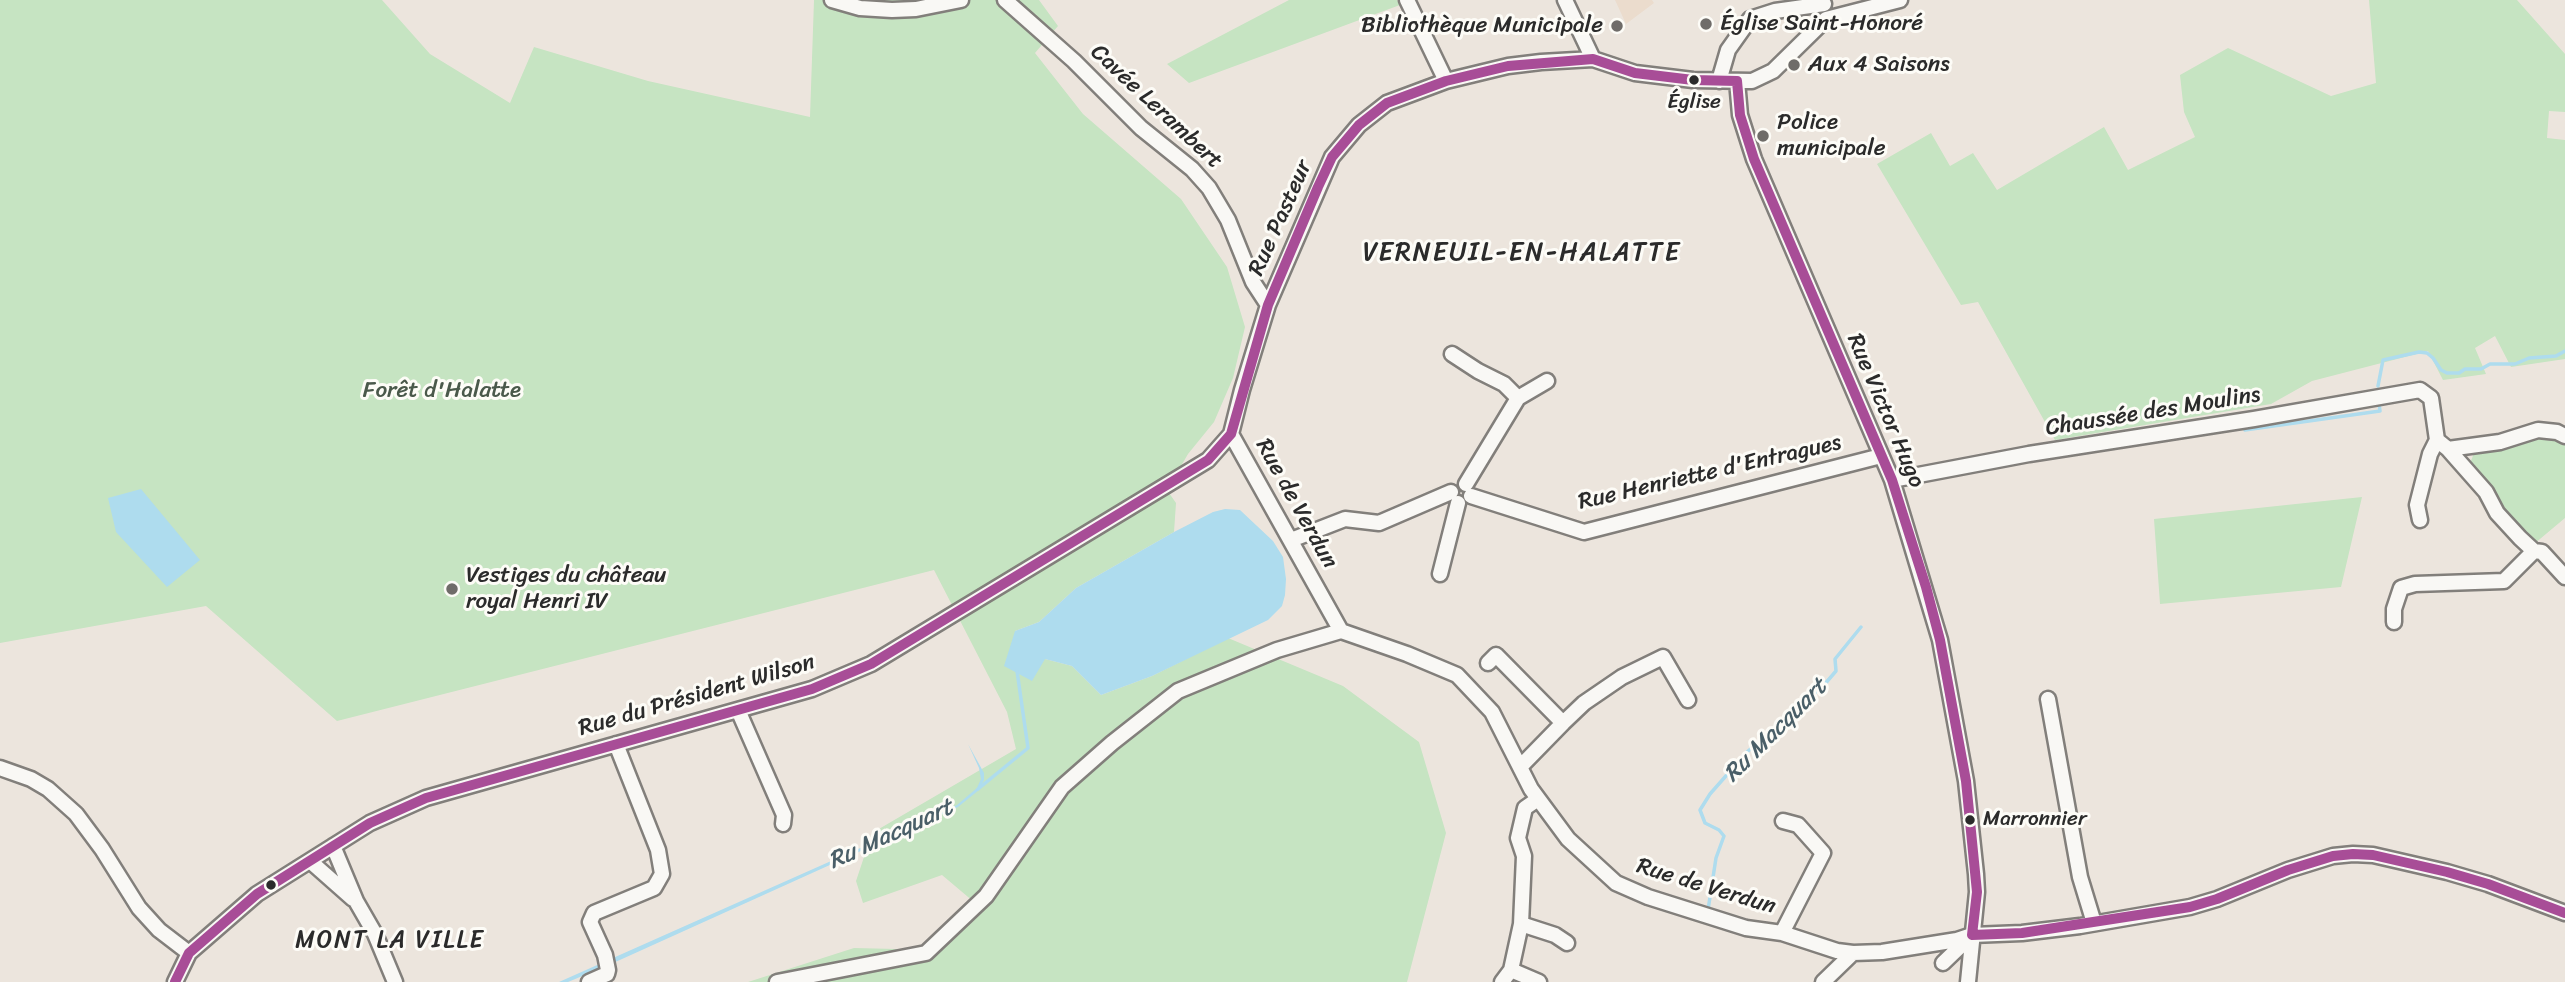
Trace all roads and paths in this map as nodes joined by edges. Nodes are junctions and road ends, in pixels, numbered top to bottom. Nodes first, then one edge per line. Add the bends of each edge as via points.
1 (832, 0) edge
2 (961, 0) edge
3 (1005, 0) edge
4 (1407, 0) edge
5 (1565, 0) edge
6 (1900, 0) edge
7 (1824, 8) edge
8 (1593, 59) junction
9 (1446, 81) junction
10 (1719, 81) junction
11 (1737, 81) junction
12 (1268, 305) junction
13 (1452, 354) dead end
14 (1547, 381) dead end
15 (1518, 398) junction
16 (1231, 434) junction
17 (2565, 436) edge
18 (2443, 445) junction
19 (1881, 456) junction
20 (1892, 480) junction
21 (1462, 494) junction
22 (2420, 520) dead end
23 (1291, 540) junction
24 (2534, 551) junction
25 (1440, 574) dead end
26 (2565, 577) edge
27 (2394, 622) dead end
28 (1341, 631) junction
29 (1488, 663) dead end
30 (2048, 699) dead end
31 (1688, 700) dead end
32 (738, 710) junction
33 (1563, 723) junction
34 (616, 744) junction
35 (1521, 766) junction
36 (0, 768) edge
37 (1538, 799) junction
38 (1783, 821) dead end
39 (783, 824) dead end
40 (333, 846) junction
41 (310, 860) junction
42 (356, 901) junction
43 (2565, 913) edge
44 (2094, 923) junction
45 (1521, 924) junction
46 (1782, 933) junction
47 (1972, 934) junction
48 (1567, 943) dead end
49 (189, 953) junction
50 (1853, 953) junction
51 (1943, 963) dead end
52 (1506, 976) edge
53 (175, 982) edge
54 (395, 982) edge
55 (589, 982) edge
56 (777, 982) edge
57 (1539, 982) edge
58 (1823, 982) edge
59 (1968, 982) edge

1 - 2 street via 891,10
3 - 12 street, Cavée Lerambert via 1209,188
4 - 9 street
5 - 8 street
6 - 7 street
7 - 10 street via 1775,11 1749,19 1728,50
7 - 11 street, Rue Pasteur via 1773,71 1761,78
8 - 9 street, Rue Pasteur via 1508,66
8 - 10 street, Rue Pasteur via 1635,73
9 - 12 street, Rue Pasteur via 1387,103 1346,139 1332,157
10 - 11 street, Rue Pasteur
11 - 19 street, Rue Victor Hugo via 1740,115 1755,159
12 - 16 street, Rue Pasteur
13 - 15 street via 1504,384
14 - 15 street
15 - 21 street
16 - 23 street, Rue de Verdun
16 - 32 street, Rue du Président Wilson via 1208,460 871,664 812,689
17 - 18 street via 2538,430 2500,442
18 - 20 street, Chaussée des Moulins via 2431,398 2420,390
18 - 22 street via 2430,454 2417,505
18 - 24 street
19 - 20 street, Rue Victor Hugo
19 - 21 street, Rue Henriette d'Entragues via 1584,532
20 - 47 street, Rue Victor Hugo via 1940,640 1958,733 1976,883
21 - 23 street via 1378,523 1345,519
21 - 25 street
23 - 28 street, Rue de Verdun
24 - 26 street via 2542,552
24 - 27 street via 2504,581 2401,588
28 - 35 street, Rue de Verdun via 1457,675 1492,712
28 - 56 street via 1277,650 1178,691 1062,788 986,897 926,953
29 - 33 street via 1496,655
30 - 44 street via 2080,877
31 - 33 street via 1663,657 1622,677
32 - 34 street, Rue du Président Wilson
32 - 39 street via 784,815
33 - 35 street
34 - 40 street, Rue du Président Wilson via 426,799
34 - 55 street via 659,850 662,874 654,887 594,913 590,922 607,974
35 - 37 street, Rue de Verdun
36 - 49 street via 48,789 76,814 139,908
37 - 45 street via 1525,808 1518,838 1524,856
37 - 46 street, Rue de Verdun via 1568,839 1616,883 1746,928
38 - 46 street via 1798,825 1823,853
40 - 41 street, Rue du Président Wilson
40 - 42 street
41 - 42 street
41 - 49 street, Rue du Président Wilson via 257,894
42 - 54 street
43 - 44 street, Rue de Verdun via 2447,872 2353,854 2288,870 2190,907
44 - 47 street, Rue de Verdun
45 - 48 street
45 - 52 street
46 - 50 street, Rue de Verdun
47 - 50 street, Rue de Verdun via 1907,948
47 - 51 street
47 - 59 street, Rue Victor Hugo
49 - 53 street, Rue du Président Wilson
50 - 58 street
52 - 57 street

